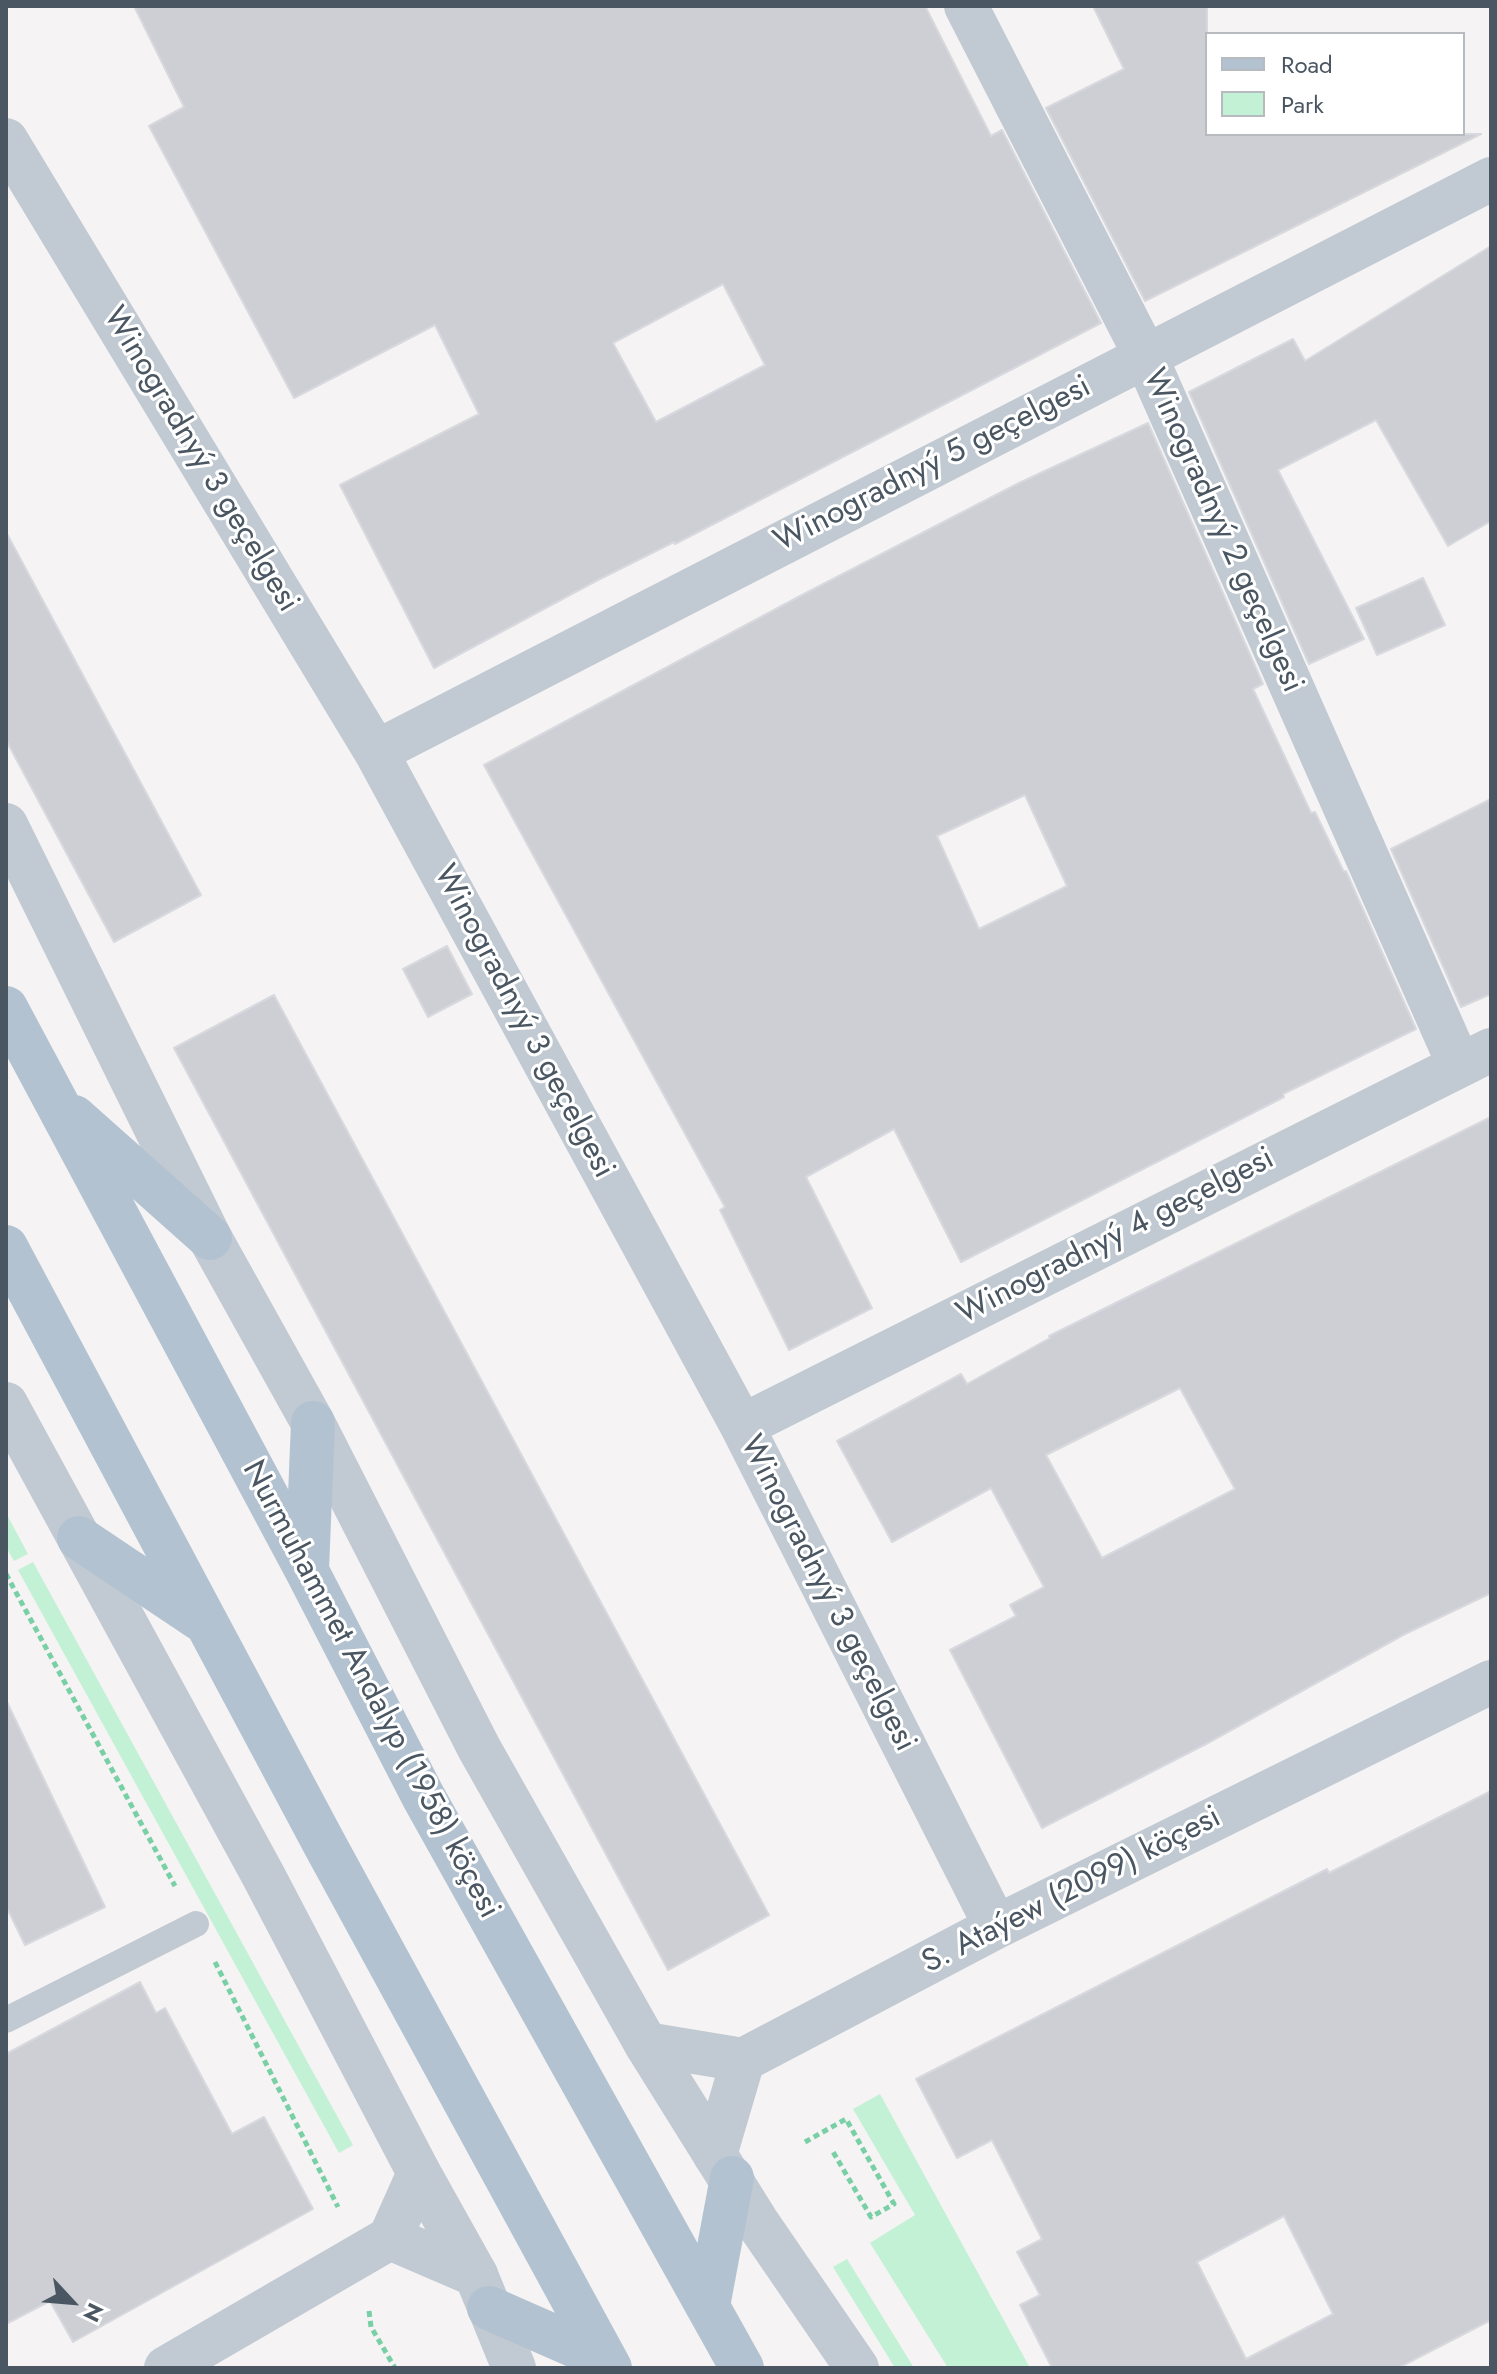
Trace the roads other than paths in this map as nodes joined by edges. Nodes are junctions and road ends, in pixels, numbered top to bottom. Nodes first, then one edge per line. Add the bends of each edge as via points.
1 (966, 6) edge
2 (6, 140) edge
3 (1491, 179) edge
4 (1145, 355) junction
5 (376, 752) junction
6 (6, 825) edge
7 (6, 1008) edge
8 (1475, 1058) edge
9 (54, 1099) junction
10 (210, 1238) junction
11 (6, 1247) edge
12 (6, 1404) edge
13 (313, 1423) junction
14 (742, 1426) junction
15 (79, 1538) junction
16 (307, 1571) junction
17 (205, 1622) junction
18 (1491, 1682) edge
19 (196, 1924) dead end
20 (996, 1927) junction
21 (6, 2020) edge
22 (646, 2044) junction
23 (743, 2060) junction
24 (724, 2166) junction
25 (419, 2173) junction
26 (390, 2238) junction
27 (483, 2292) junction
28 (708, 2306) junction
29 (607, 2364) edge
30 (743, 2366) edge
31 (166, 2368) edge
32 (514, 2368) edge
33 (857, 2368) edge

1 - 4 street, Winogradnyý 2 geçelgesi
2 - 5 street, Winogradnyý 3 geçelgesi
3 - 4 street, Winogradnyý 5 geçelgesi
4 - 5 street, Winogradnyý 5 geçelgesi
4 - 8 street, Winogradnyý 2 geçelgesi
5 - 14 street, Winogradnyý 3 geçelgesi
6 - 10 street
7 - 9 main road, Nurmuhammet Andalyp (1958) köçesi
8 - 14 street, Winogradnyý 4 geçelgesi
9 - 10 main road
9 - 16 main road, Nurmuhammet Andalyp (1958) köçesi
10 - 13 street
11 - 17 main road
12 - 15 street
13 - 16 main road
13 - 22 street via 479,1748
14 - 20 street, Winogradnyý 3 geçelgesi
15 - 17 main road
15 - 25 street
16 - 28 main road, Nurmuhammet Andalyp (1958) köçesi via 423,1796
17 - 29 main road
18 - 20 street, S. Ataýew (2099) köçesi
19 - 21 lane
20 - 23 street, S. Ataýew (2099) köçesi
22 - 23 street
22 - 24 street
23 - 24 street
24 - 28 main road
24 - 33 street
25 - 26 street
25 - 27 street
26 - 27 street
26 - 31 street
27 - 29 main road
27 - 32 street
28 - 30 main road, Nurmuhammet Andalyp (1958) köçesi

